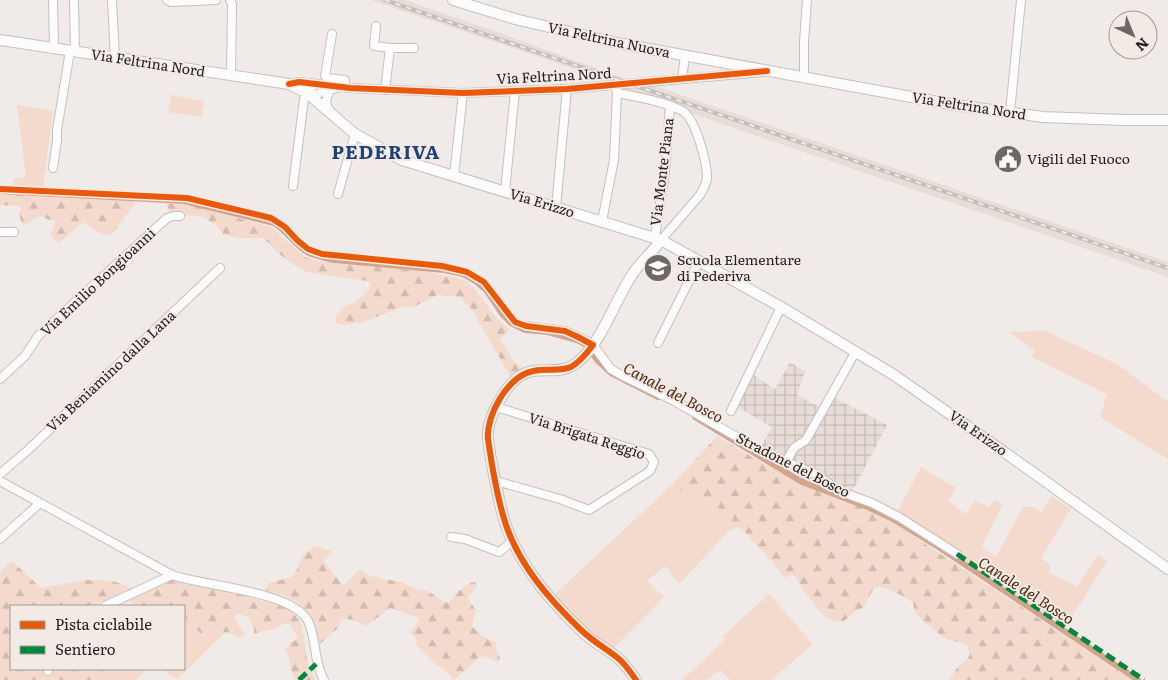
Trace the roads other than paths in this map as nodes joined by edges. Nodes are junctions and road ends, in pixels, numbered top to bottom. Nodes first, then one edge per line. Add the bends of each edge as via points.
1 (53, 0) edge
2 (74, 0) edge
3 (112, 0) edge
4 (167, 0) edge
5 (216, 0) edge
6 (230, 0) edge
7 (453, 0) edge
8 (807, 0) edge
9 (1021, 0) edge
10 (376, 26) dead end
11 (332, 34) dead end
12 (0, 40) edge
13 (54, 48) junction
14 (390, 48) junction
15 (414, 48) dead end
16 (72, 51) junction
17 (685, 56) junction
18 (115, 58) junction
19 (767, 71) junction
20 (231, 75) junction
21 (804, 77) junction
22 (682, 79) junction
23 (289, 84) junction
24 (316, 84) junction
25 (615, 85) junction
26 (343, 87) junction
27 (567, 89) junction
28 (330, 90) junction
29 (385, 90) junction
30 (515, 91) junction
31 (463, 93) junction
32 (617, 93) junction
33 (309, 95) junction
34 (670, 106) junction
35 (1010, 112) junction
36 (334, 116) junction
37 (1168, 120) edge
38 (355, 134) junction
39 (53, 168) dead end
40 (454, 176) junction
41 (293, 186) dead end
42 (505, 191) junction
43 (338, 194) dead end
44 (556, 207) junction
45 (180, 216) dead end
46 (602, 221) junction
47 (0, 232) edge
48 (14, 232) dead end
49 (658, 239) junction
50 (699, 262) junction
51 (220, 268) dead end
52 (781, 307) junction
53 (526, 326) dead end
54 (658, 343) dead end
55 (590, 349) junction
56 (856, 351) junction
57 (0, 379) edge
58 (496, 407) junction
59 (731, 411) dead end
60 (786, 462) junction
61 (0, 474) edge
62 (0, 481) edge
63 (496, 481) junction
64 (40, 503) junction
65 (451, 537) dead end
66 (0, 539) edge
67 (513, 541) junction
68 (957, 554) dead end
69 (1168, 569) edge
70 (172, 575) junction
71 (107, 605) edge
72 (324, 680) edge
73 (636, 680) edge

1 - 13 street
2 - 16 street
3 - 18 street
4 - 5 street
6 - 20 street
7 - 17 main road, Via Feltrina Nuova via 599,40
8 - 21 street
9 - 35 street
10 - 14 street via 374,46
11 - 26 street via 325,76 345,80
12 - 13 main road, Via Feltrina Nord
13 - 16 main road, Via Feltrina Nord
14 - 15 street
14 - 29 street
16 - 18 main road, Via Feltrina Nord
16 - 39 street
17 - 19 main road, Via Feltrina Nuova
17 - 22 street
18 - 20 main road, Via Feltrina Nord
19 - 21 main road, Via Feltrina Nord
19 - 22 street, Via Feltrina Nord
20 - 23 main road, Via Feltrina Nord
21 - 35 main road, Via Feltrina Nord
22 - 25 street, Via Feltrina Nord
23 - 24 street, Via Feltrina Nord
23 - 33 main road, Via Erizzo
24 - 26 street, Via Feltrina Nord
24 - 33 street
25 - 27 street, Via Feltrina Nord
25 - 32 street
26 - 28 street, Via Feltrina Nord
26 - 29 street, Via Feltrina Nord
27 - 30 street, Via Feltrina Nord
27 - 44 street
28 - 33 street, Via Feltrina Nord
28 - 36 street via 325,105
29 - 31 street, Via Feltrina Nord
30 - 31 street, Via Feltrina Nord
30 - 42 street
31 - 40 street
32 - 34 street
32 - 46 street via 614,160
33 - 36 main road, Via Erizzo
33 - 41 street via 302,108
34 - 49 street, Via Monte Piana
34 - 49 street via 685,113 694,126 707,176 700,195
35 - 37 main road, Via Feltrina Nord via 1043,117
36 - 38 main road, Via Erizzo
38 - 40 main road, Via Erizzo via 402,160
38 - 43 street
40 - 42 main road, Via Erizzo
42 - 44 main road, Via Erizzo
44 - 46 main road, Via Erizzo
45 - 57 street, Via Emilio Bongioanni via 167,218 38,336 25,356
46 - 49 main road, Via Erizzo
47 - 48 street
49 - 50 main road, Via Erizzo
49 - 55 main road via 631,276
50 - 52 main road, Via Erizzo
50 - 54 street
51 - 61 street, Via Beniamino dalla Lana
52 - 56 main road, Via Erizzo
52 - 59 street
53 - 55 street, Stradone del Bosco via 565,332 585,340
55 - 58 main road via 578,362 565,369 542,369 522,375 509,386
55 - 60 street, Stradone del Bosco via 623,376
56 - 60 street via 806,440 794,448
56 - 69 main road, Via Erizzo via 939,405
58 - 63 main road via 487,432
58 - 63 street, Via Brigata Reggio via 649,454 654,462 650,471 589,510
60 - 68 street, Stradone del Bosco via 899,517
62 - 64 street
63 - 67 main road
64 - 66 street
64 - 70 street
65 - 67 street via 465,539 495,552
67 - 73 main road via 530,573 557,606 592,640 620,660
70 - 71 street
70 - 72 street via 226,586 298,609 305,615 311,629 316,664

